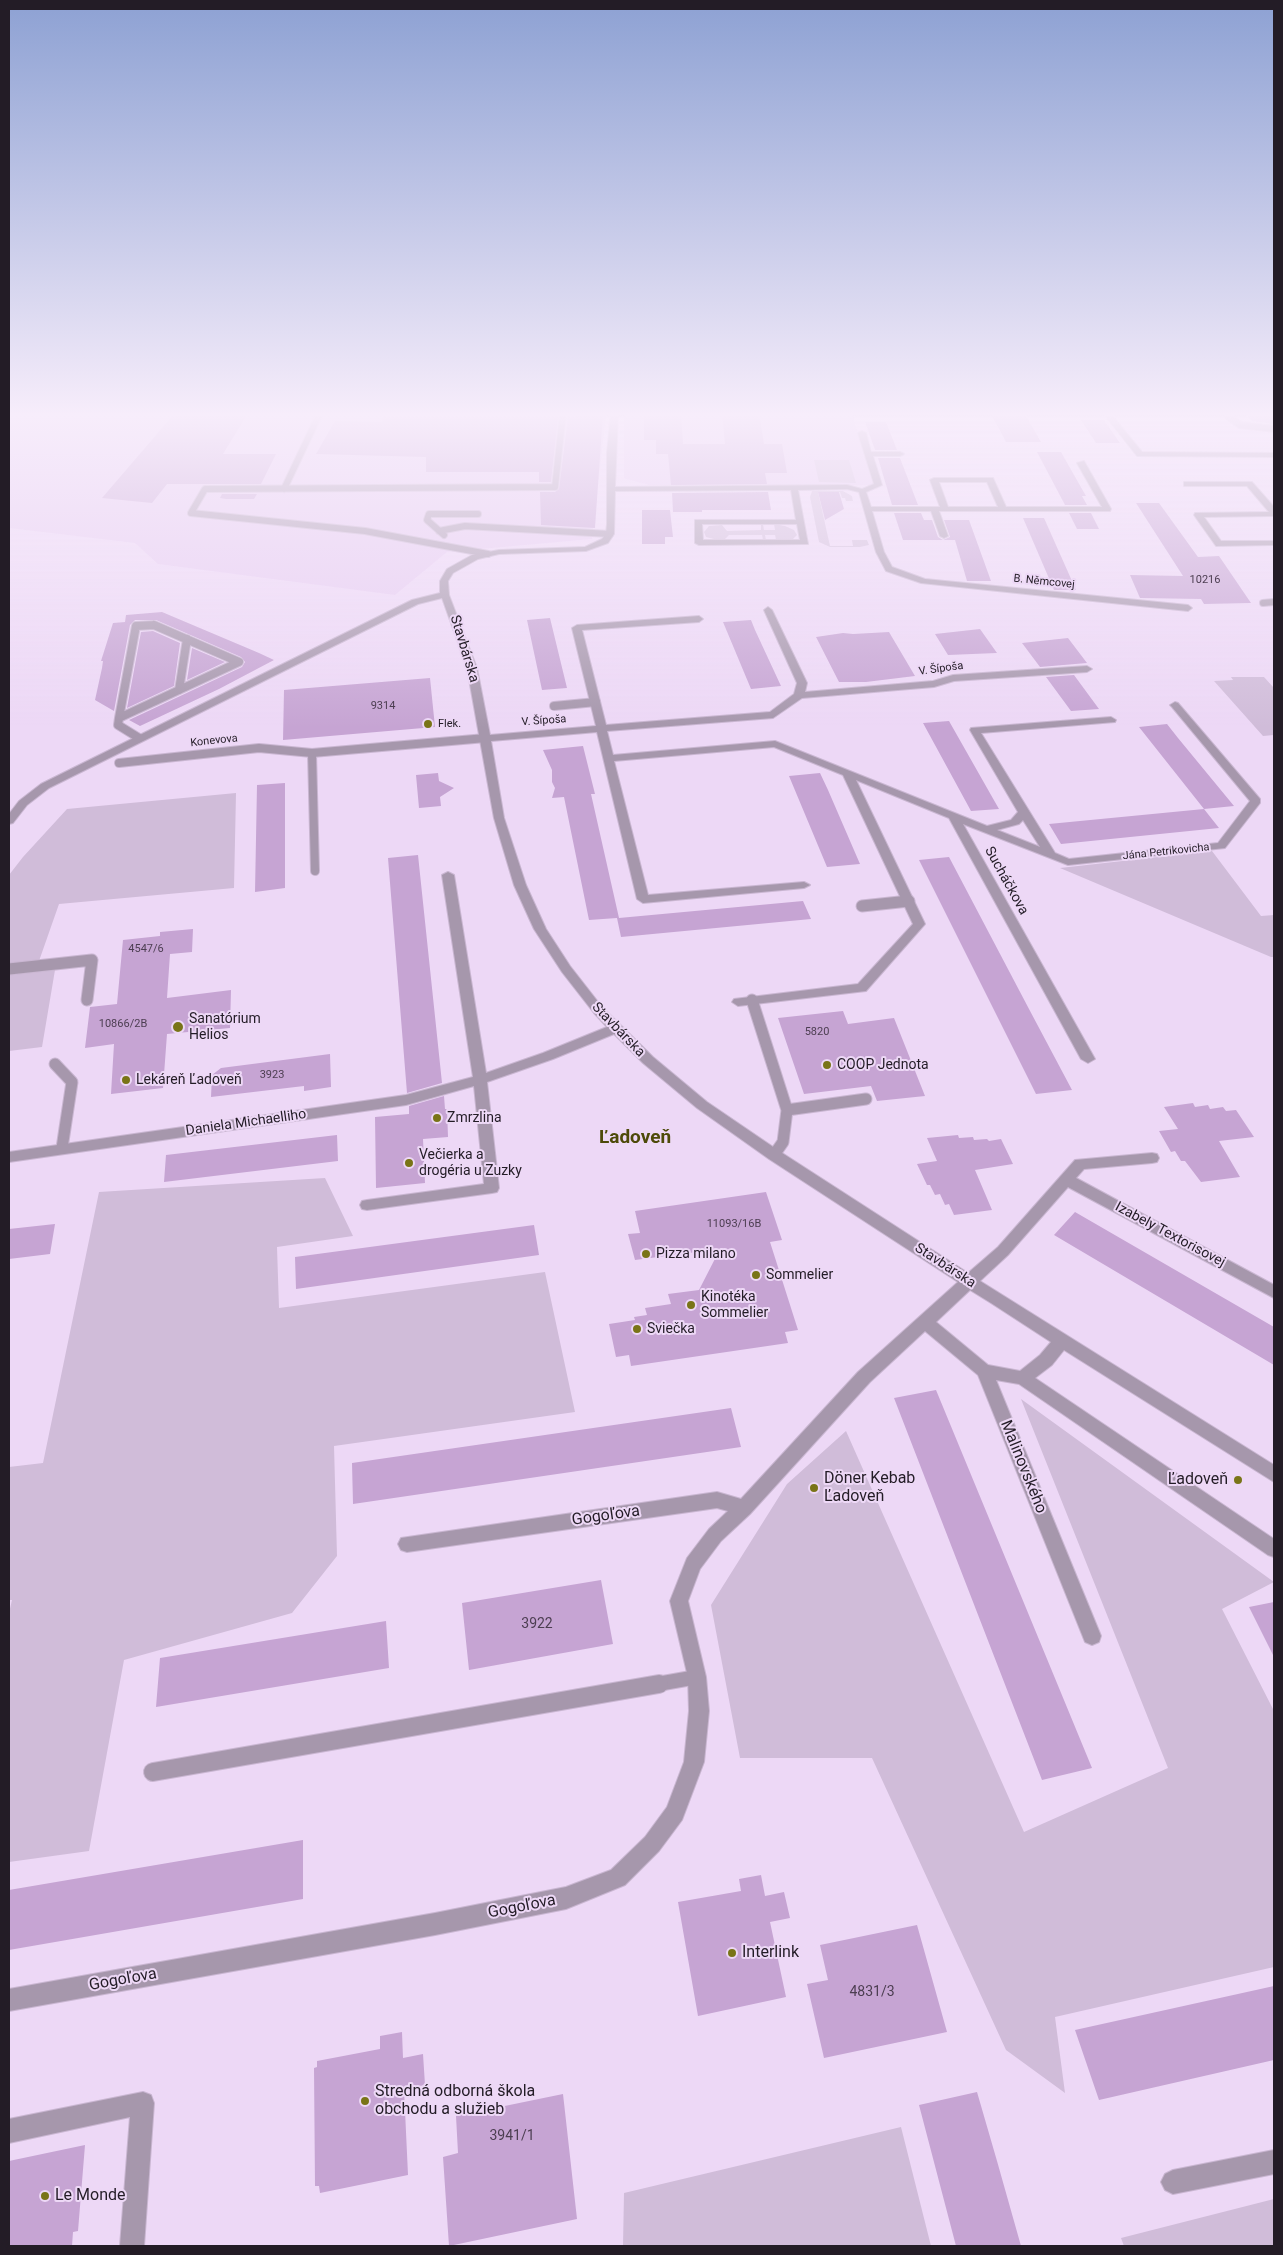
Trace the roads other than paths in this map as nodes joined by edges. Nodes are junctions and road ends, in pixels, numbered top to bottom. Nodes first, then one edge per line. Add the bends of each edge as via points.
1 (242, 518) edge
2 (428, 518) edge
3 (611, 518) edge
4 (800, 518) edge
5 (870, 518) edge
6 (937, 518) edge
7 (1200, 518) edge
8 (801, 522) junction
9 (440, 531) junction
10 (610, 534) junction
11 (944, 536) dead end
12 (1274, 543) edge
13 (447, 546) junction
14 (488, 554) junction
15 (445, 595) junction
16 (1274, 602) edge
17 (1263, 603) dead end
18 (1188, 608) dead end
19 (768, 610) dead end
20 (699, 619) dead end
21 (187, 639) junction
22 (1087, 669) dead end
23 (179, 690) junction
24 (799, 695) junction
25 (596, 702) junction
26 (1175, 704) dead end
27 (554, 706) dead end
28 (119, 718) junction
29 (1111, 720) dead end
30 (603, 729) junction
31 (139, 738) junction
32 (486, 738) junction
33 (312, 753) junction
34 (608, 758) junction
35 (119, 762) dead end
36 (848, 774) junction
37 (1024, 812) junction
38 (952, 816) junction
39 (9, 821) edge
40 (987, 830) junction
41 (1051, 855) junction
42 (315, 870) dead end
43 (448, 875) dead end
44 (804, 885) dead end
45 (908, 901) junction
46 (862, 906) dead end
47 (9, 969) edge
48 (87, 1000) dead end
49 (752, 1000) junction
50 (738, 1002) dead end
51 (616, 1028) junction
52 (1088, 1059) dead end
53 (55, 1064) dead end
54 (480, 1080) junction
55 (866, 1099) dead end
56 (787, 1110) junction
57 (62, 1148) junction
58 (774, 1155) junction
59 (9, 1156) edge
60 (1152, 1158) dead end
61 (1065, 1179) junction
62 (367, 1205) dead end
63 (970, 1282) junction
64 (1274, 1292) edge
65 (924, 1321) junction
66 (1062, 1340) junction
67 (984, 1371) junction
68 (1023, 1378) junction
69 (1274, 1474) edge
70 (744, 1508) junction
71 (407, 1544) dead end
72 (1274, 1549) edge
73 (1092, 1636) dead end
74 (697, 1677) junction
75 (153, 1772) dead end
76 (9, 2000) edge
77 (9, 2131) edge
78 (1274, 2162) edge
79 (1173, 2182) dead end
80 (132, 2246) edge

1 - 13 lane via 365,531
2 - 9 lane
3 - 10 street
4 - 8 street
5 - 18 street, B. Němcovej via 889,569 924,581
6 - 11 street
7 - 12 street via 1219,544
8 - 8 street via 698,522 699,542 805,542
9 - 10 lane via 465,526
9 - 13 lane via 447,538
10 - 14 street via 601,544 586,548
13 - 14 lane
14 - 15 street via 466,561 450,571 444,581
15 - 31 street via 414,602
15 - 32 street, Stavbárska via 472,668
16 - 17 lane
19 - 24 street via 802,683
20 - 25 street via 577,628
21 - 23 lane
21 - 23 lane via 239,662
21 - 28 lane via 154,625 136,626
22 - 24 street, V. Šípoša via 953,678 934,684
23 - 28 lane
24 - 30 street, V. Šípoša via 773,715
25 - 27 lane
25 - 30 street
26 - 41 street, Jána Petrikovicha via 1256,801 1221,846 1068,862
28 - 31 lane via 118,725
29 - 37 street via 974,730
30 - 32 street, V. Šípoša
30 - 34 street
31 - 39 street via 45,786 23,803
32 - 33 lane, Konevova
32 - 51 street, Stavbárska via 499,818 528,907 566,969
33 - 35 lane, Konevova via 259,748
33 - 42 lane
34 - 36 street via 775,744
34 - 44 street via 644,899
36 - 38 street
36 - 45 street
37 - 40 street via 1015,822
37 - 41 street
38 - 40 street, Jána Petrikovicha
38 - 52 street, Sucháčkova
40 - 41 street, Jána Petrikovicha
43 - 54 street
45 - 46 lane
45 - 49 street via 919,924 862,988
47 - 48 lane via 92,960
49 - 50 street
49 - 56 lane
51 - 54 street, Daniela Michaelliho
51 - 58 street, Stavbárska via 695,1100
53 - 57 lane via 72,1082
54 - 57 street, Daniela Michaelliho via 426,1096 371,1106
54 - 62 street via 492,1188
55 - 56 lane
56 - 58 lane via 783,1142
57 - 59 street, Daniela Michaelliho
58 - 63 street, Stavbárska
60 - 61 street via 1080,1164
61 - 63 street via 1003,1251
61 - 64 street, Izabely Textorisovej
63 - 65 street, Gogoľova
63 - 66 street, Stavbárska
65 - 67 street, Malinovského
65 - 70 street, Gogoľova via 864,1377
66 - 68 street via 1046,1360
66 - 69 street, Stavbárska
67 - 68 street
67 - 73 street, Malinovského
68 - 72 street
70 - 71 street, Gogoľova via 717,1500
70 - 74 street, Gogoľova via 715,1535 693,1564 679,1601
74 - 75 lane
74 - 76 street, Gogoľova via 699,1711 694,1762 678,1806 652,1844 618,1878 566,1898
77 - 80 street via 143,2103
78 - 79 street

